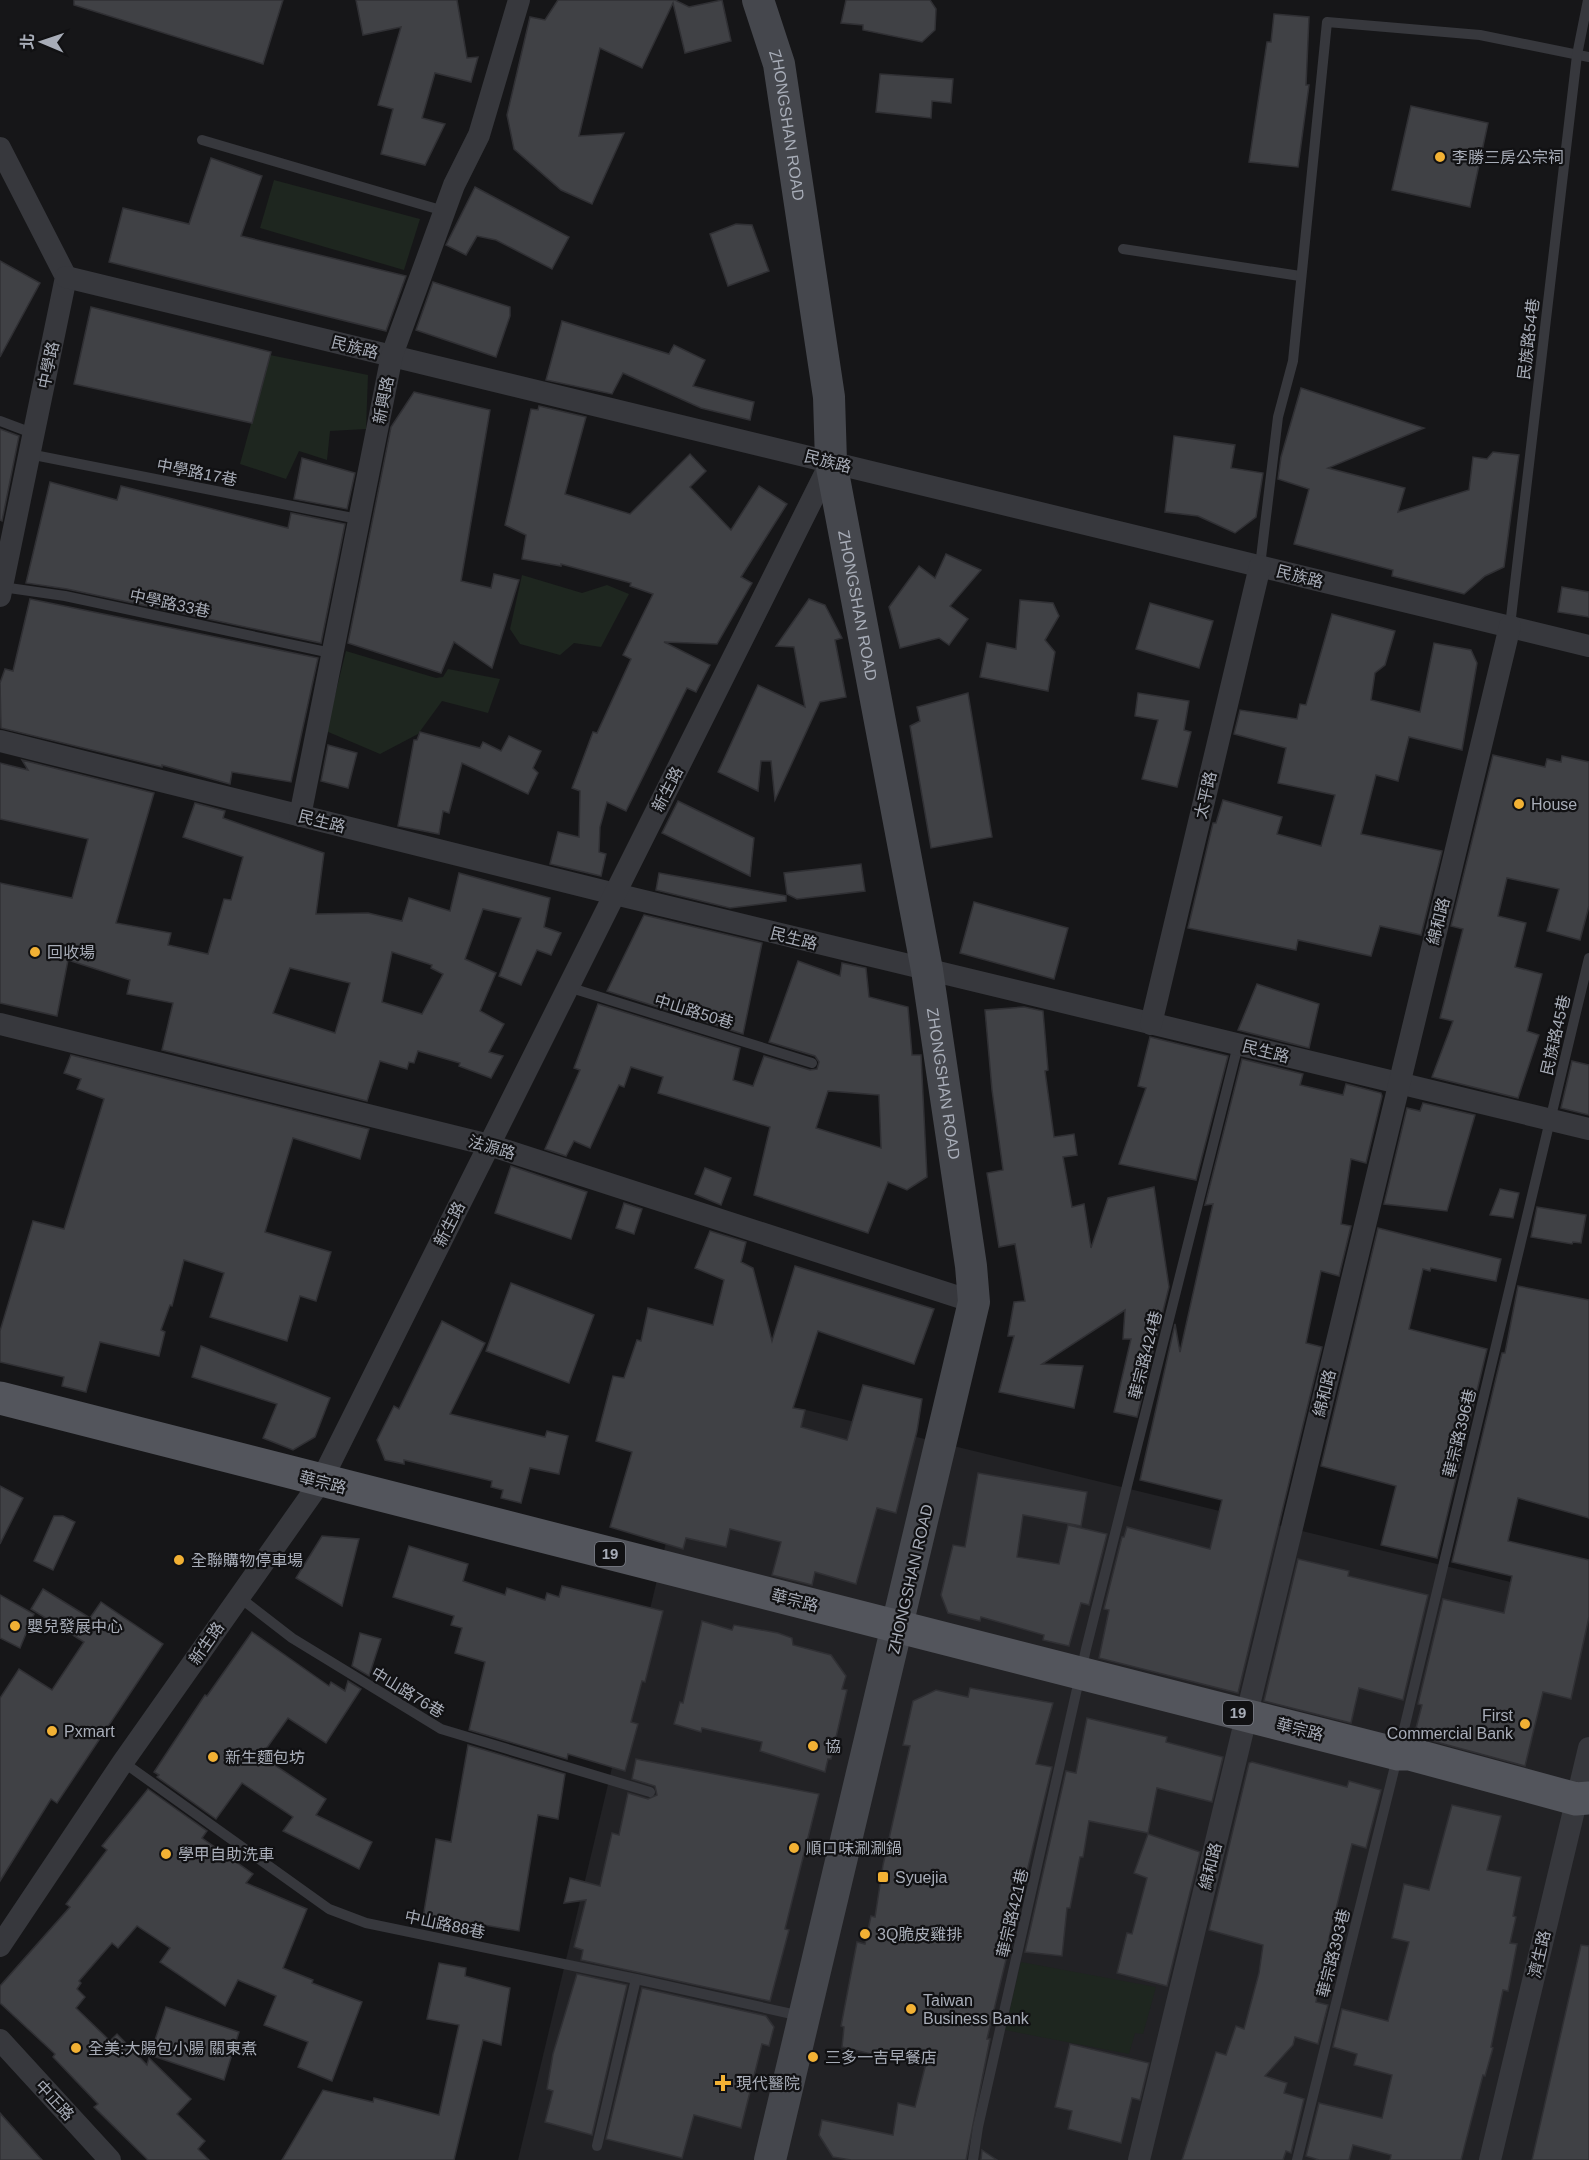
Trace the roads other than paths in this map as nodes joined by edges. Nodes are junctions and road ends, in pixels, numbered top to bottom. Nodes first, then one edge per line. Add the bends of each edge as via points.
1 (519, 0) edge
2 (758, 0) edge
3 (1588, 0) edge
4 (1577, 55) junction
5 (1589, 57) edge
6 (202, 140) dead end
7 (0, 148) edge
8 (444, 211) junction
9 (1123, 249) dead end
10 (66, 276) junction
11 (1300, 276) junction
12 (392, 355) junction
13 (0, 421) edge
14 (31, 446) junction
15 (831, 462) junction
16 (358, 519) junction
17 (4, 556) edge
18 (1260, 566) junction
19 (1, 591) edge
20 (1510, 627) junction
21 (1589, 646) edge
22 (331, 653) junction
23 (0, 741) edge
24 (300, 816) junction
25 (615, 894) junction
26 (1589, 958) edge
27 (927, 970) junction
28 (568, 987) junction
29 (0, 1024) edge
30 (1151, 1024) junction
31 (1238, 1045) junction
32 (812, 1063) dead end
33 (1399, 1083) junction
34 (1551, 1120) junction
35 (1589, 1129) edge
36 (489, 1145) junction
37 (974, 1302) junction
38 (0, 1398) edge
39 (321, 1481) junction
40 (239, 1597) junction
41 (898, 1626) junction
42 (1083, 1672) junction
43 (1246, 1715) junction
44 (1589, 1748) edge
45 (1398, 1754) junction
46 (123, 1762) junction
47 (650, 1792) dead end
48 (1583, 1799) edge
49 (0, 1946) edge
50 (636, 1979) junction
51 (804, 2017) junction
52 (0, 2040) edge
53 (597, 2146) dead end
54 (110, 2160) edge
55 (770, 2160) edge
56 (973, 2160) edge
57 (1139, 2160) edge
58 (1297, 2160) edge
59 (1490, 2160) edge

1 - 8 street, 新興路 via 479,135
2 - 15 main road, ZHONGSHAN ROAD via 779,64 829,397
3 - 4 lane, 民族路54巷
4 - 5 lane
4 - 11 lane via 1480,35 1327,22
4 - 20 lane, 民族路54巷
6 - 8 lane
7 - 10 street
8 - 12 street, 新興路
9 - 11 lane
10 - 12 street, 民族路
10 - 14 street, 中學路
11 - 18 lane via 1293,361 1278,417
12 - 15 street, 民族路
12 - 16 street, 新興路
13 - 14 lane, 中學路17巷 via 32,432
14 - 16 lane, 中學路17巷
14 - 17 street, 中學路
15 - 18 street, 民族路
15 - 25 street, 新生路
15 - 27 main road, ZHONGSHAN ROAD
16 - 22 street, 新興路
17 - 19 street, 中學路
18 - 20 street, 民族路
18 - 30 street, 太平路
19 - 22 lane, 中學路33巷 via 72,597
20 - 21 street, 民族路
20 - 33 street, 綿和路
22 - 24 street, 新興路
23 - 24 street, 民生路
24 - 25 street, 民生路
25 - 27 street, 民生路
25 - 28 street, 新生路
26 - 34 lane, 民族路45巷
27 - 30 street, 民生路
27 - 37 main road, ZHONGSHAN ROAD
28 - 32 lane, 中山路50巷
28 - 36 street, 新生路
29 - 36 street, 法源路
30 - 31 street, 民生路
31 - 33 street, 民生路
31 - 42 lane, 華宗路424巷
33 - 34 street, 民生路
33 - 43 street, 綿和路
34 - 35 street, 民生路
34 - 45 lane, 華宗路396巷
36 - 37 street, 法源路
36 - 39 street, 新生路
37 - 41 main road, ZHONGSHAN ROAD
38 - 39 main road, 華宗路 / 19
39 - 40 street, 新生路
39 - 41 main road, 華宗路 / 19
40 - 46 street, 新生路
40 - 47 lane, 中山路76巷 via 292,1638 441,1729
41 - 42 main road, 華宗路 / 19
41 - 51 main road, ZHONGSHAN ROAD
42 - 43 main road, 華宗路 / 19
42 - 56 lane, 華宗路421巷
43 - 45 main road, 華宗路 / 19
43 - 57 street, 綿和路
44 - 48 street, 濟生路
45 - 48 main road, 華宗路 / 19
45 - 58 lane, 華宗路393巷
46 - 49 street, 新生路
46 - 50 lane, 中山路88巷 via 329,1909 366,1923
48 - 59 street, 濟生路
50 - 51 lane, 中山路88巷
50 - 53 lane
51 - 55 main road, ZHONGSHAN ROAD
52 - 54 street, 中正路

